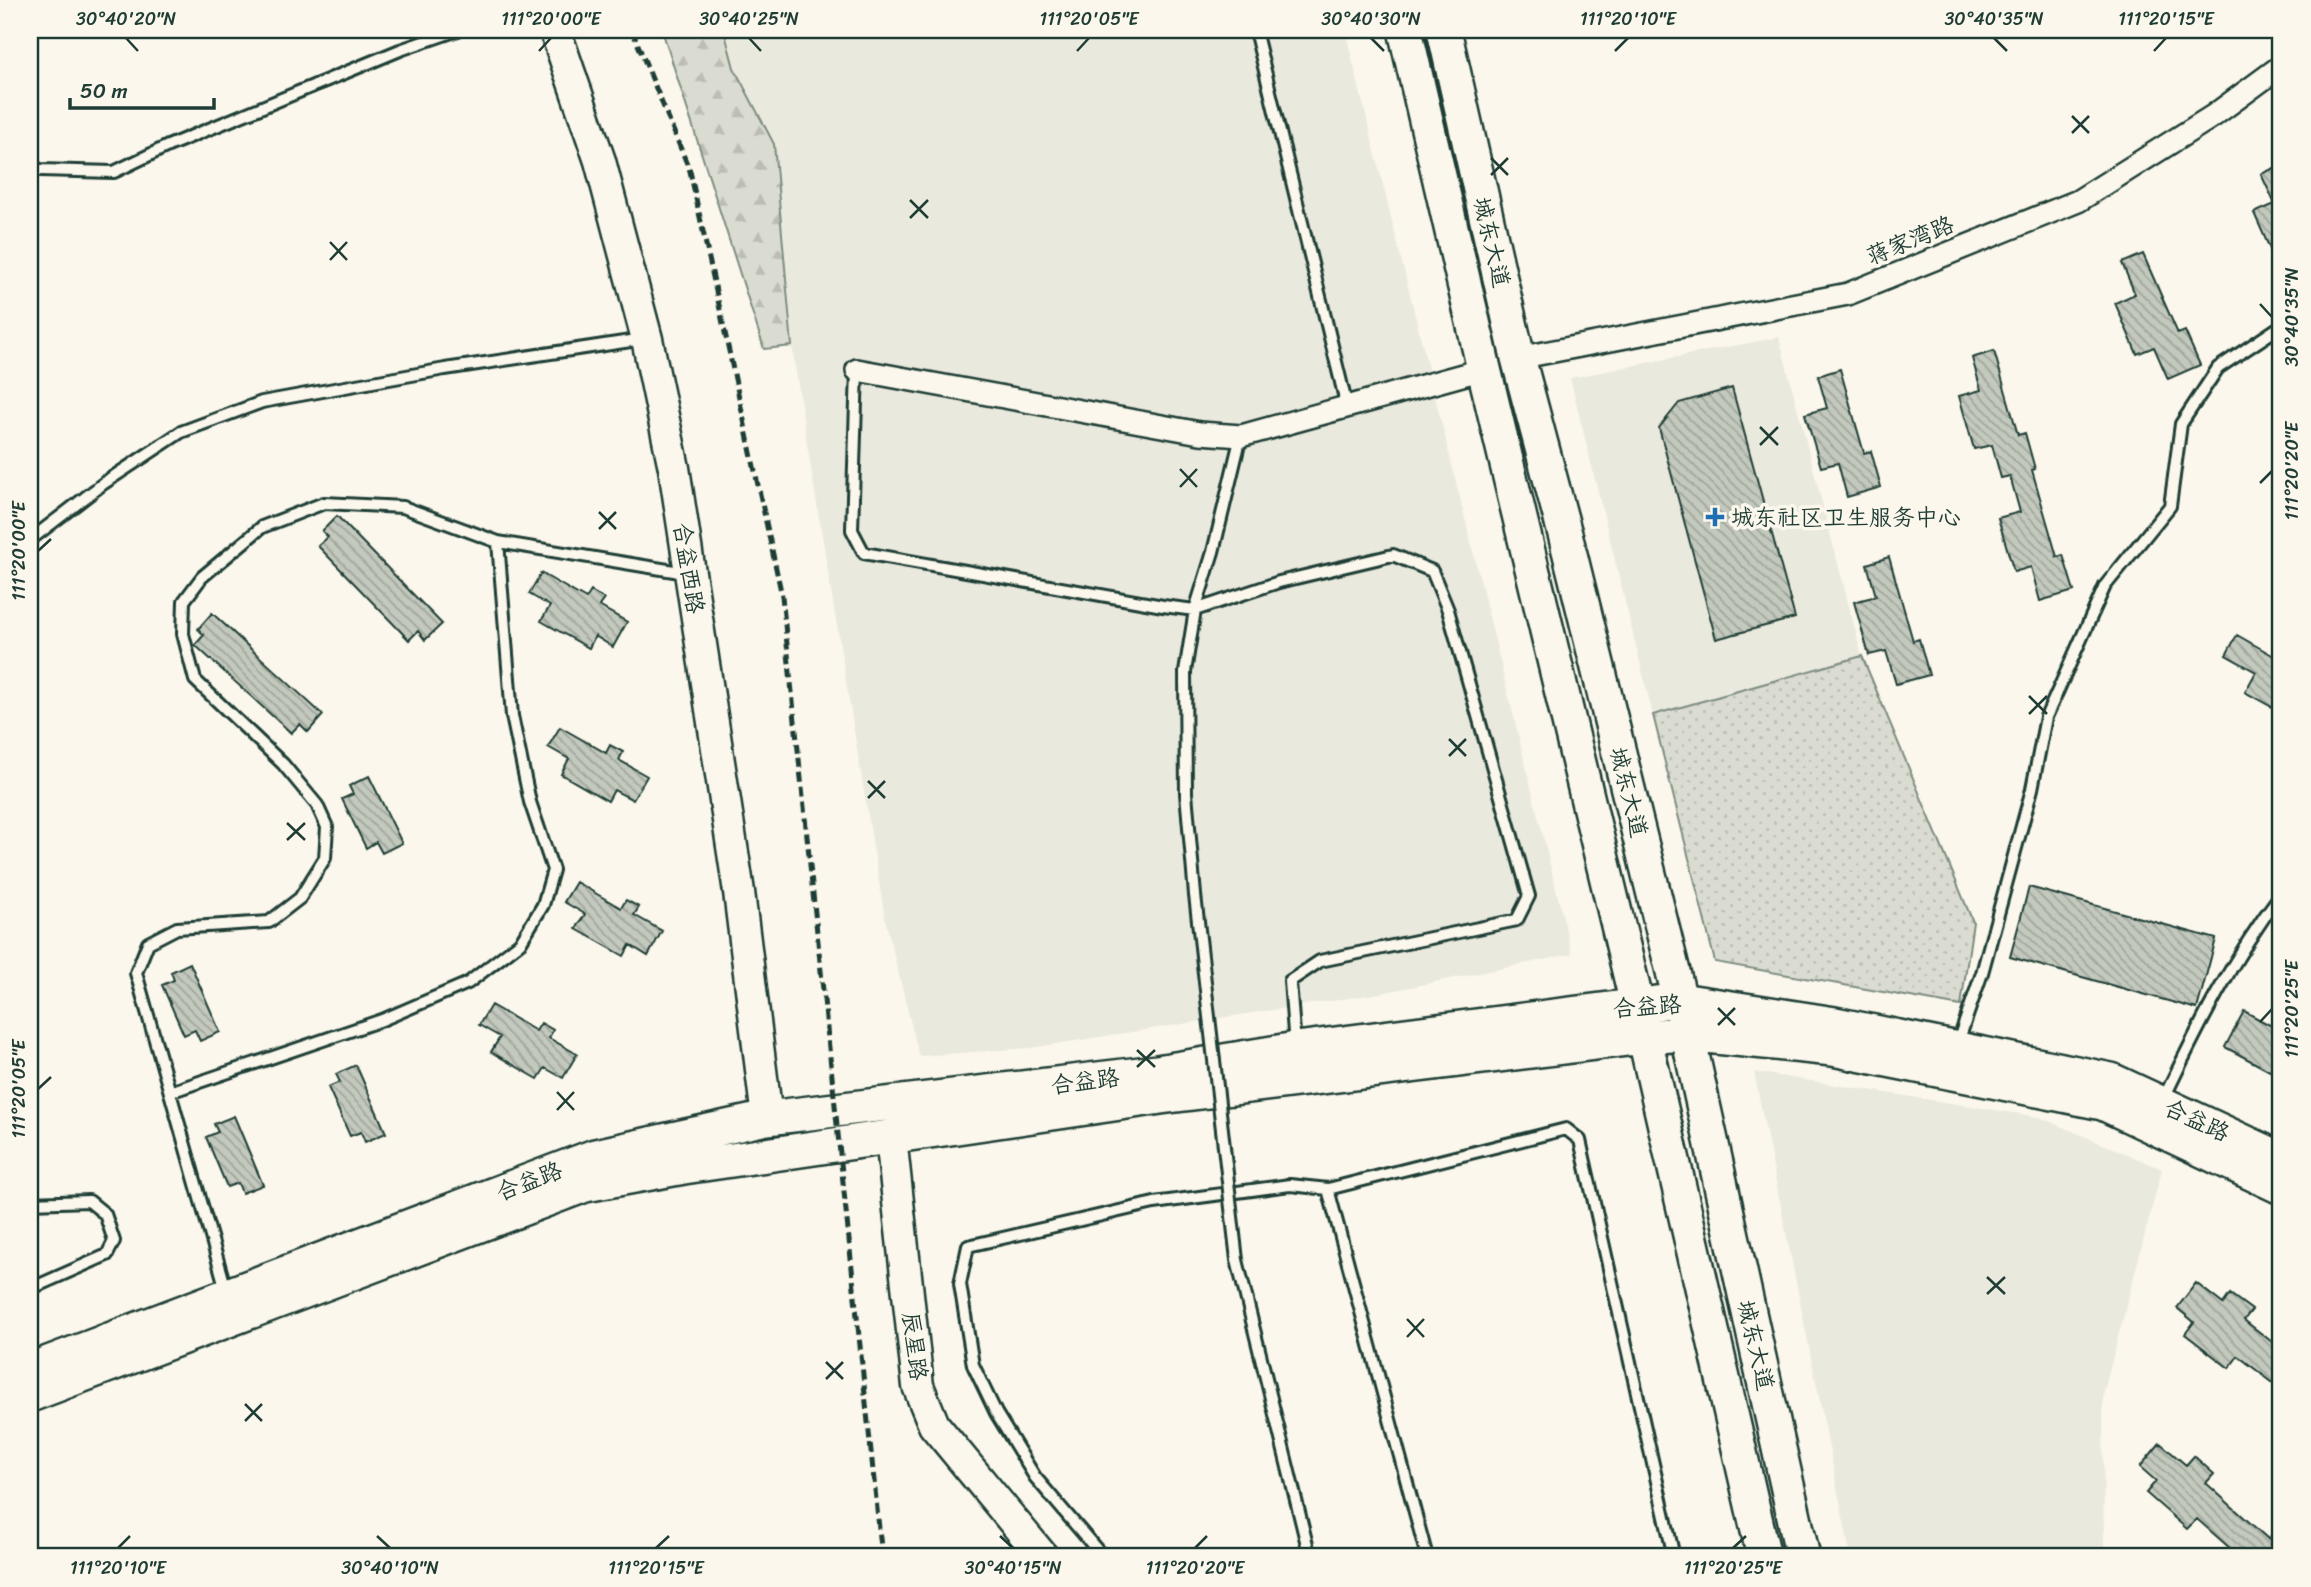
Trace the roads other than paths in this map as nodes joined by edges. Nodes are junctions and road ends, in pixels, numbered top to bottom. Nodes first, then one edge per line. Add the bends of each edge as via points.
1 (458, 30) edge
2 (555, 30) edge
3 (1255, 30) edge
4 (1405, 30) edge
5 (1444, 30) edge
6 (2281, 66) edge
7 (30, 164) edge
8 (2281, 326) edge
9 (647, 339) junction
10 (1518, 358) junction
11 (1484, 369) junction
12 (857, 370) joint
13 (1347, 407) junction
14 (1241, 436) junction
15 (30, 540) edge
16 (498, 542) junction
17 (690, 574) junction
18 (1195, 610) junction
19 (2281, 894) edge
20 (1680, 1000) junction
21 (1637, 1004) junction
22 (1686, 1034) junction
23 (1644, 1037) junction
24 (1956, 1048) junction
25 (1296, 1049) junction
26 (170, 1092) junction
27 (2162, 1103) junction
28 (767, 1118) junction
29 (891, 1137) junction
30 (2281, 1159) edge
31 (2281, 1187) edge
32 (1328, 1189) junction
33 (30, 1203) edge
34 (30, 1289) edge
35 (228, 1296) junction
36 (30, 1370) edge
37 (30, 1395) edge
38 (1043, 1557) edge
39 (1103, 1557) edge
40 (1310, 1557) edge
41 (1427, 1557) edge
42 (1674, 1557) edge
43 (1764, 1557) edge
44 (1803, 1557) edge

1 - 7 lane via 400,50 114,172 40,170
2 - 9 street, 合益西路 via 600,161
3 - 13 lane
4 - 11 main road, 城东大道
5 - 10 main road, 城东大道
6 - 10 street, 蒋家湾路 via 2213,116 2078,201 1848,294
8 - 24 lane via 2218,368 2181,424 2170,506 2105,586 2078,645 2046,717 2029,802 1982,973
9 - 15 lane via 262,402 181,432
9 - 17 street, 合益西路
10 - 20 main road, 城东大道
11 - 13 street
11 - 21 main road, 城东大道
12 - 14 street via 1200,433
12 - 18 lane via 852,530 864,553
13 - 14 street
14 - 18 lane
16 - 17 lane
16 - 26 lane via 512,716 530,802 553,870 543,905 520,943 468,983 382,1020
16 - 26 lane via 403,507 324,503 262,527 202,577 184,601 183,634 195,680 283,764 317,805 327,827 325,858 300,898 269,922 177,928 148,943 136,973
17 - 28 street, 合益西路 via 739,892
18 - 25 lane via 1279,582 1393,555 1432,571 1448,610 1529,896 1517,920 1320,961 1300,974 1290,981
18 - 40 lane, bridge via 1185,672 1186,793 1237,1260
19 - 27 lane via 2257,925
20 - 21 main road, 合益路
20 - 22 main road, 城东大道
20 - 24 main road, 合益路
21 - 23 main road, 城东大道
21 - 25 main road, 合益路
22 - 23 main road, 合益路
22 - 31 main road, 合益路 via 1833,1049 2103,1103
22 - 44 main road, 城东大道
23 - 29 main road, 合益路 via 1161,1097
23 - 43 main road, 城东大道
24 - 27 main road, 合益路 via 2111,1080
25 - 28 main road, 合益路 via 1157,1072
26 - 35 lane
27 - 30 main road, 合益路
28 - 35 main road, 合益路 via 595,1156
29 - 37 main road, 合益路 via 585,1185
29 - 38 street, 辰星路 via 918,1386 934,1425
32 - 39 lane via 1290,1185 1154,1203 968,1246 960,1284 973,1365 1035,1477
32 - 41 lane
32 - 42 lane via 1566,1129 1580,1140
33 - 34 lane via 89,1201 105,1214 114,1241 107,1255
35 - 36 main road, 合益路

